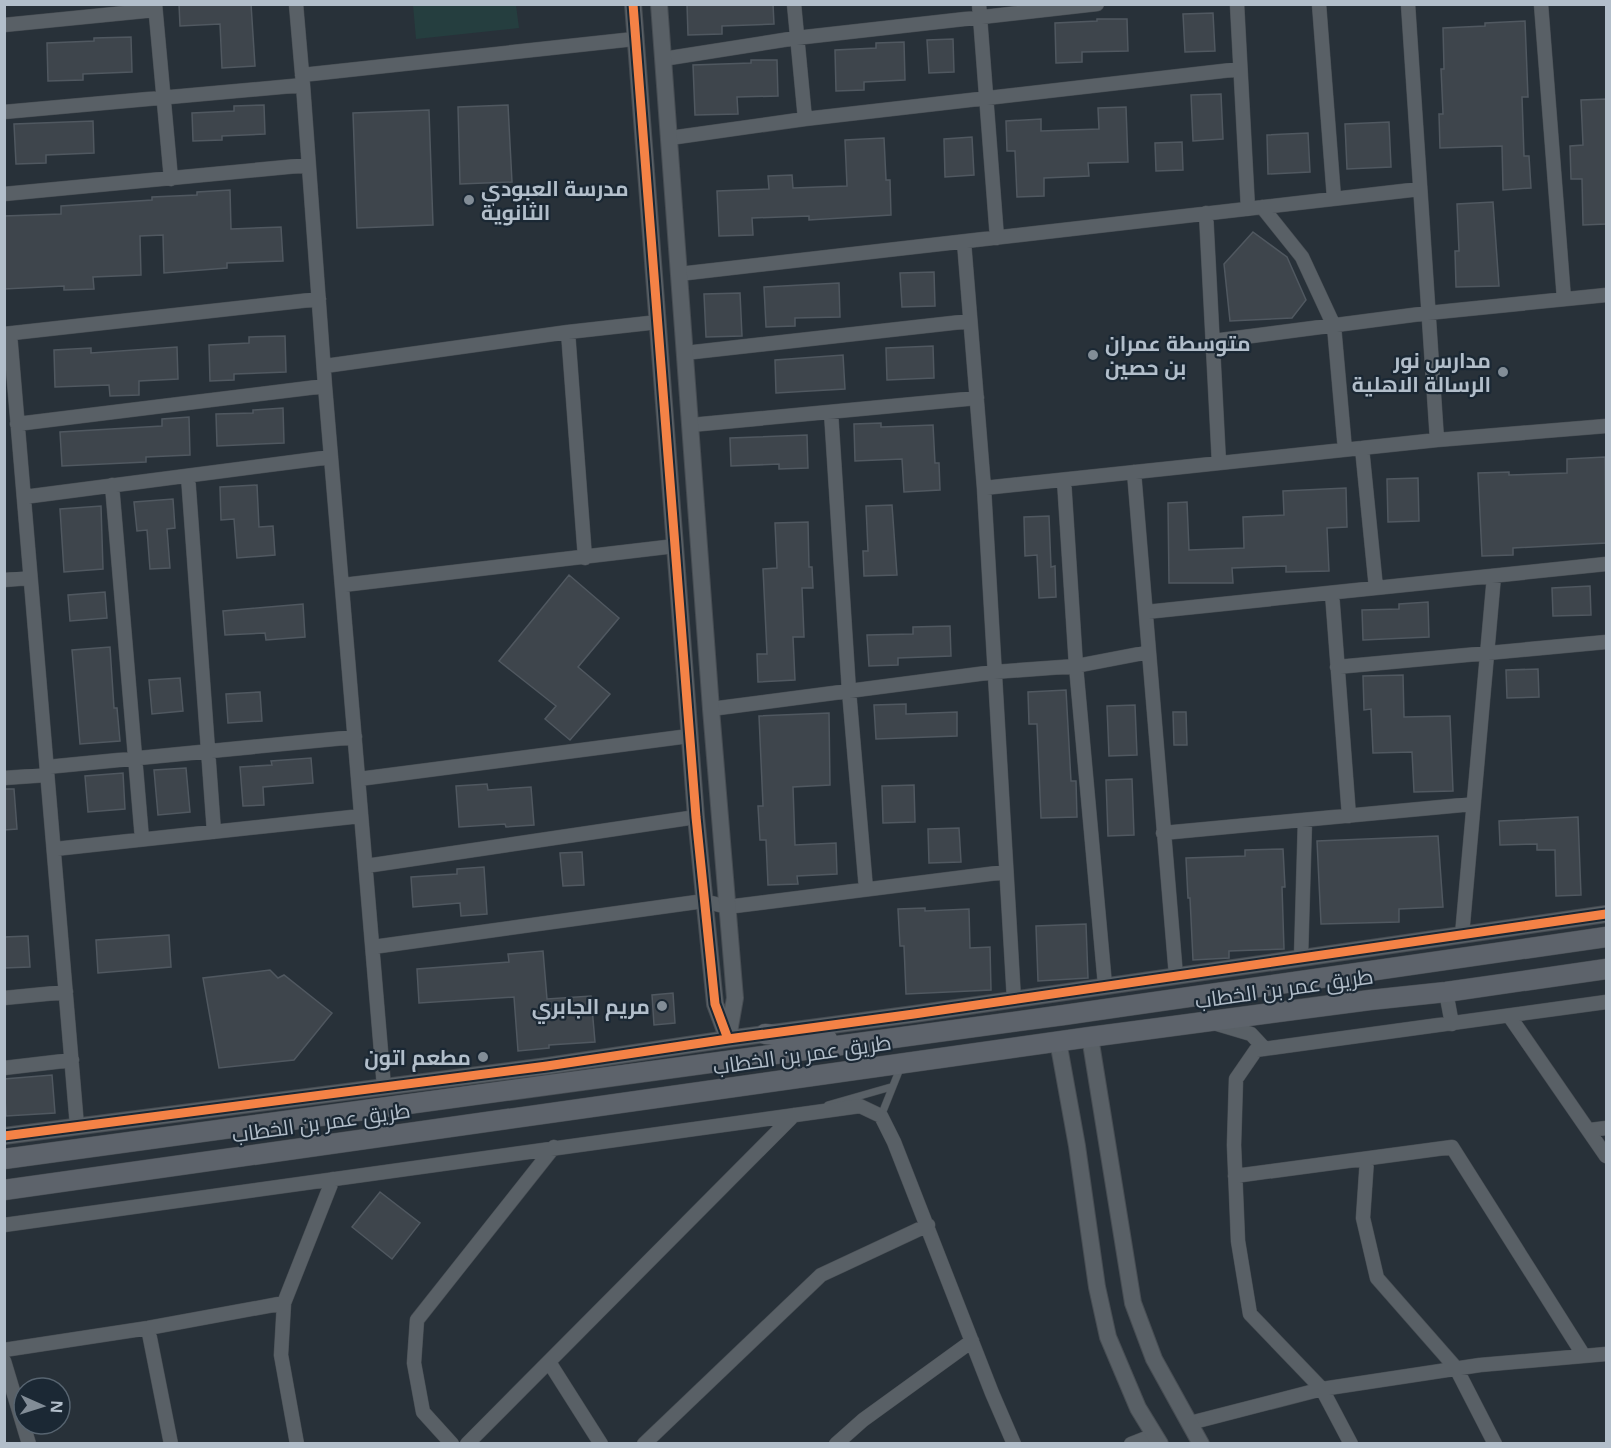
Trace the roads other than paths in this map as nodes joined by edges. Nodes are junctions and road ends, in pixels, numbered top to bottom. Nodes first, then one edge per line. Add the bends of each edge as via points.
1 (296, 4) edge
2 (633, 4) edge
3 (659, 4) edge
4 (794, 4) edge
5 (1096, 4) edge
6 (1237, 4) edge
7 (1319, 4) edge
8 (1408, 4) edge
9 (1541, 4) edge
10 (155, 7) edge
11 (979, 11) edge
12 (4, 25) edge
13 (796, 38) junction
14 (634, 39) junction
15 (663, 59) junction
16 (1240, 69) junction
17 (302, 80) junction
18 (163, 98) junction
19 (986, 100) junction
20 (4, 112) edge
21 (805, 119) junction
22 (670, 138) junction
23 (308, 165) junction
24 (171, 179) junction
25 (1420, 189) junction
26 (4, 194) edge
27 (1334, 198) junction
28 (1262, 207) junction
29 (1248, 208) junction
30 (1206, 213) junction
31 (997, 238) junction
32 (964, 242) junction
33 (679, 274) junction
34 (1606, 295) edge
35 (319, 299) junction
36 (1564, 299) junction
37 (1428, 313) junction
38 (970, 321) junction
39 (658, 322) junction
40 (1334, 326) junction
41 (568, 332) junction
42 (7, 334) edge
43 (1213, 341) junction
44 (685, 353) junction
45 (324, 366) junction
46 (325, 386) junction
47 (977, 398) junction
48 (831, 412) junction
49 (17, 424) junction
50 (691, 425) junction
51 (1606, 426) edge
52 (1437, 440) junction
53 (1362, 448) junction
54 (1345, 450) junction
55 (331, 457) junction
56 (1219, 463) junction
57 (1134, 472) junction
58 (188, 476) junction
59 (1064, 480) junction
60 (112, 485) junction
61 (984, 488) junction
62 (24, 497) junction
63 (675, 546) junction
64 (585, 558) junction
65 (1606, 564) edge
66 (1494, 576) junction
67 (30, 578) junction
68 (4, 580) edge
69 (343, 585) junction
70 (1376, 588) junction
71 (1332, 593) junction
72 (1146, 612) junction
73 (1606, 642) edge
74 (1149, 652) junction
75 (1487, 652) junction
76 (1076, 666) junction
77 (1337, 667) junction
78 (994, 672) junction
79 (849, 691) junction
80 (711, 709) junction
81 (689, 735) junction
82 (355, 737) junction
83 (209, 751) junction
84 (136, 758) junction
85 (47, 771) junction
86 (4, 778) edge
87 (359, 779) junction
88 (1473, 804) junction
89 (362, 816) junction
90 (1349, 816) junction
91 (696, 817) junction
92 (1305, 820) junction
93 (214, 832) junction
94 (1163, 833) junction
95 (142, 839) junction
96 (55, 849) junction
97 (366, 866) junction
98 (1005, 872) junction
99 (866, 890) junction
100 (704, 901) junction
101 (727, 907) junction
102 (1606, 912) edge
103 (1462, 935) junction
104 (1606, 937) edge
105 (373, 947) junction
106 (1301, 957) junction
107 (1606, 969) edge
108 (1176, 976) junction
109 (1105, 986) junction
110 (66, 992) junction
111 (1446, 992) junction
112 (4, 998) edge
113 (1014, 1000) junction
114 (1606, 1002) edge
115 (1510, 1017) junction
116 (1209, 1022) junction
117 (1452, 1024) junction
118 (765, 1034) junction
119 (1090, 1037) junction
120 (728, 1038) junction
121 (1058, 1041) junction
122 (866, 1042) junction
123 (1265, 1049) junction
124 (72, 1060) junction
125 (902, 1064) junction
126 (4, 1068) edge
127 (384, 1087) junction
128 (891, 1087) junction
129 (295, 1098) junction
130 (794, 1115) junction
131 (881, 1116) junction
132 (269, 1123) junction
133 (77, 1126) junction
134 (1606, 1128) edge
135 (1590, 1130) junction
136 (4, 1136) edge
137 (554, 1147) junction
138 (1606, 1156) edge
139 (4, 1159) edge
140 (1367, 1159) junction
141 (1235, 1176) junction
142 (333, 1179) junction
143 (4, 1190) edge
144 (4, 1225) edge
145 (927, 1225) junction
146 (284, 1303) junction
147 (148, 1328) junction
148 (972, 1341) junction
149 (4, 1350) edge
150 (1606, 1354) edge
151 (1584, 1356) junction
152 (4, 1361) edge
153 (549, 1362) junction
154 (1456, 1368) junction
155 (1322, 1389) junction
156 (1190, 1423) junction
157 (1157, 1439) edge
158 (30, 1443) edge
159 (171, 1443) edge
160 (297, 1443) edge
161 (452, 1443) edge
162 (467, 1443) edge
163 (601, 1443) edge
164 (645, 1443) edge
165 (836, 1443) edge
166 (1014, 1443) edge
167 (1131, 1443) edge
168 (1201, 1443) edge
169 (1351, 1443) edge
170 (1495, 1443) edge

1 - 17 street
2 - 14 street
3 - 15 street
4 - 13 street
5 - 11 street
6 - 16 street
7 - 27 street
8 - 25 street
9 - 36 street
10 - 12 street
10 - 18 street
11 - 13 street
11 - 19 street
13 - 15 street
13 - 21 street
14 - 17 street
14 - 39 street
15 - 22 street
16 - 19 street
16 - 29 street
17 - 18 street
17 - 23 street
18 - 20 street
18 - 24 street
19 - 21 street
19 - 31 street
21 - 22 street
22 - 33 street
23 - 24 street
23 - 35 street
24 - 26 street
25 - 27 street
25 - 37 street
27 - 28 street
28 - 29 street
28 - 40 street via 1302,257
29 - 30 street
30 - 31 street
30 - 43 street
31 - 32 street
32 - 33 street
32 - 38 street
33 - 44 street
34 - 36 street
35 - 42 street
35 - 45 street
36 - 37 street
37 - 40 street
37 - 52 street
38 - 44 street
38 - 47 street
39 - 41 street
39 - 63 street
40 - 43 street
40 - 54 street
41 - 45 street
41 - 64 street
42 - 49 street
43 - 56 street
44 - 50 street
45 - 46 street
46 - 49 street
46 - 55 street
47 - 48 street
47 - 61 street
48 - 50 street
48 - 79 street
49 - 62 street
50 - 80 street
51 - 52 street
52 - 53 street
53 - 54 street
53 - 70 street
54 - 56 street
55 - 58 street
55 - 69 street
56 - 57 street
57 - 59 street
57 - 72 street
58 - 60 street
58 - 83 street
59 - 61 street
59 - 76 street
60 - 62 street
60 - 84 street
61 - 78 street
62 - 67 street
63 - 64 street
63 - 81 street
64 - 69 street
65 - 66 street
66 - 70 street
66 - 75 street
67 - 68 street
67 - 85 street
69 - 82 street
70 - 71 street
71 - 72 street
71 - 77 street
72 - 74 street
73 - 75 street
74 - 76 street
74 - 94 street
75 - 77 street
75 - 88 street
76 - 78 street
76 - 109 street
77 - 90 street
78 - 79 street
78 - 98 street
79 - 80 street
79 - 99 street
80 - 101 street
81 - 87 street
81 - 91 street
82 - 83 street
82 - 87 street
83 - 84 street
83 - 93 street
84 - 85 street
84 - 95 street
85 - 86 street
85 - 96 street
87 - 89 street
88 - 90 street
88 - 103 street
89 - 93 street
89 - 97 street
90 - 92 street
91 - 97 street
91 - 100 street
92 - 94 street
92 - 106 street
93 - 95 street
94 - 108 street
95 - 96 street
96 - 110 street
97 - 105 street
98 - 99 street
98 - 113 street
99 - 101 street
100 - 101 street
100 - 105 street
100 - 120 street via 715,1004
101 - 120 street via 735,998
102 - 103 street
103 - 106 street
104 - 122 main road, طريق عمر بن الخطاب
105 - 127 street
106 - 108 street
107 - 111 main road, طريق عمر بن الخطاب
108 - 109 street
109 - 113 street
110 - 112 street
110 - 124 street
111 - 116 main road, طريق عمر بن الخطاب
111 - 117 street
113 - 118 street
114 - 115 street
115 - 117 street
115 - 135 street
116 - 119 main road, طريق عمر بن الخطاب
116 - 123 street via 1251,1034
117 - 123 street
118 - 120 street
118 - 122 main road
119 - 121 main road, طريق عمر بن الخطاب
119 - 156 street via 1133,1303 1154,1359
120 - 127 street
121 - 125 main road, طريق عمر بن الخطاب
121 - 157 street via 1096,1287 1108,1337 1138,1407
122 - 132 main road, طريق عمر بن الخطاب
123 - 141 street via 1256,1050 1236,1079
124 - 126 street
124 - 133 street
125 - 128 lane
125 - 143 main road, طريق عمر بن الخطاب
127 - 129 street
128 - 130 lane
128 - 131 lane
129 - 132 street
129 - 133 street
130 - 131 street via 860,1106
130 - 137 street
130 - 153 street
131 - 145 street
132 - 139 main road, طريق عمر بن الخطاب
133 - 136 street
134 - 135 street
135 - 138 street
137 - 142 street
137 - 161 street via 417,1320 414,1363 423,1412
140 - 141 street
140 - 151 street via 1452,1148
140 - 154 street via 1363,1218 1377,1278
141 - 155 street via 1238,1241 1250,1314
142 - 144 street
142 - 146 street
145 - 148 street
145 - 164 street via 821,1275
146 - 147 street
146 - 160 street via 281,1355
147 - 149 street
147 - 159 street
148 - 165 street
148 - 166 street
150 - 151 street
151 - 154 street
152 - 158 street
153 - 162 street
153 - 163 street
154 - 155 street
154 - 170 street
155 - 156 street
155 - 169 street
156 - 168 street
157 - 167 street

